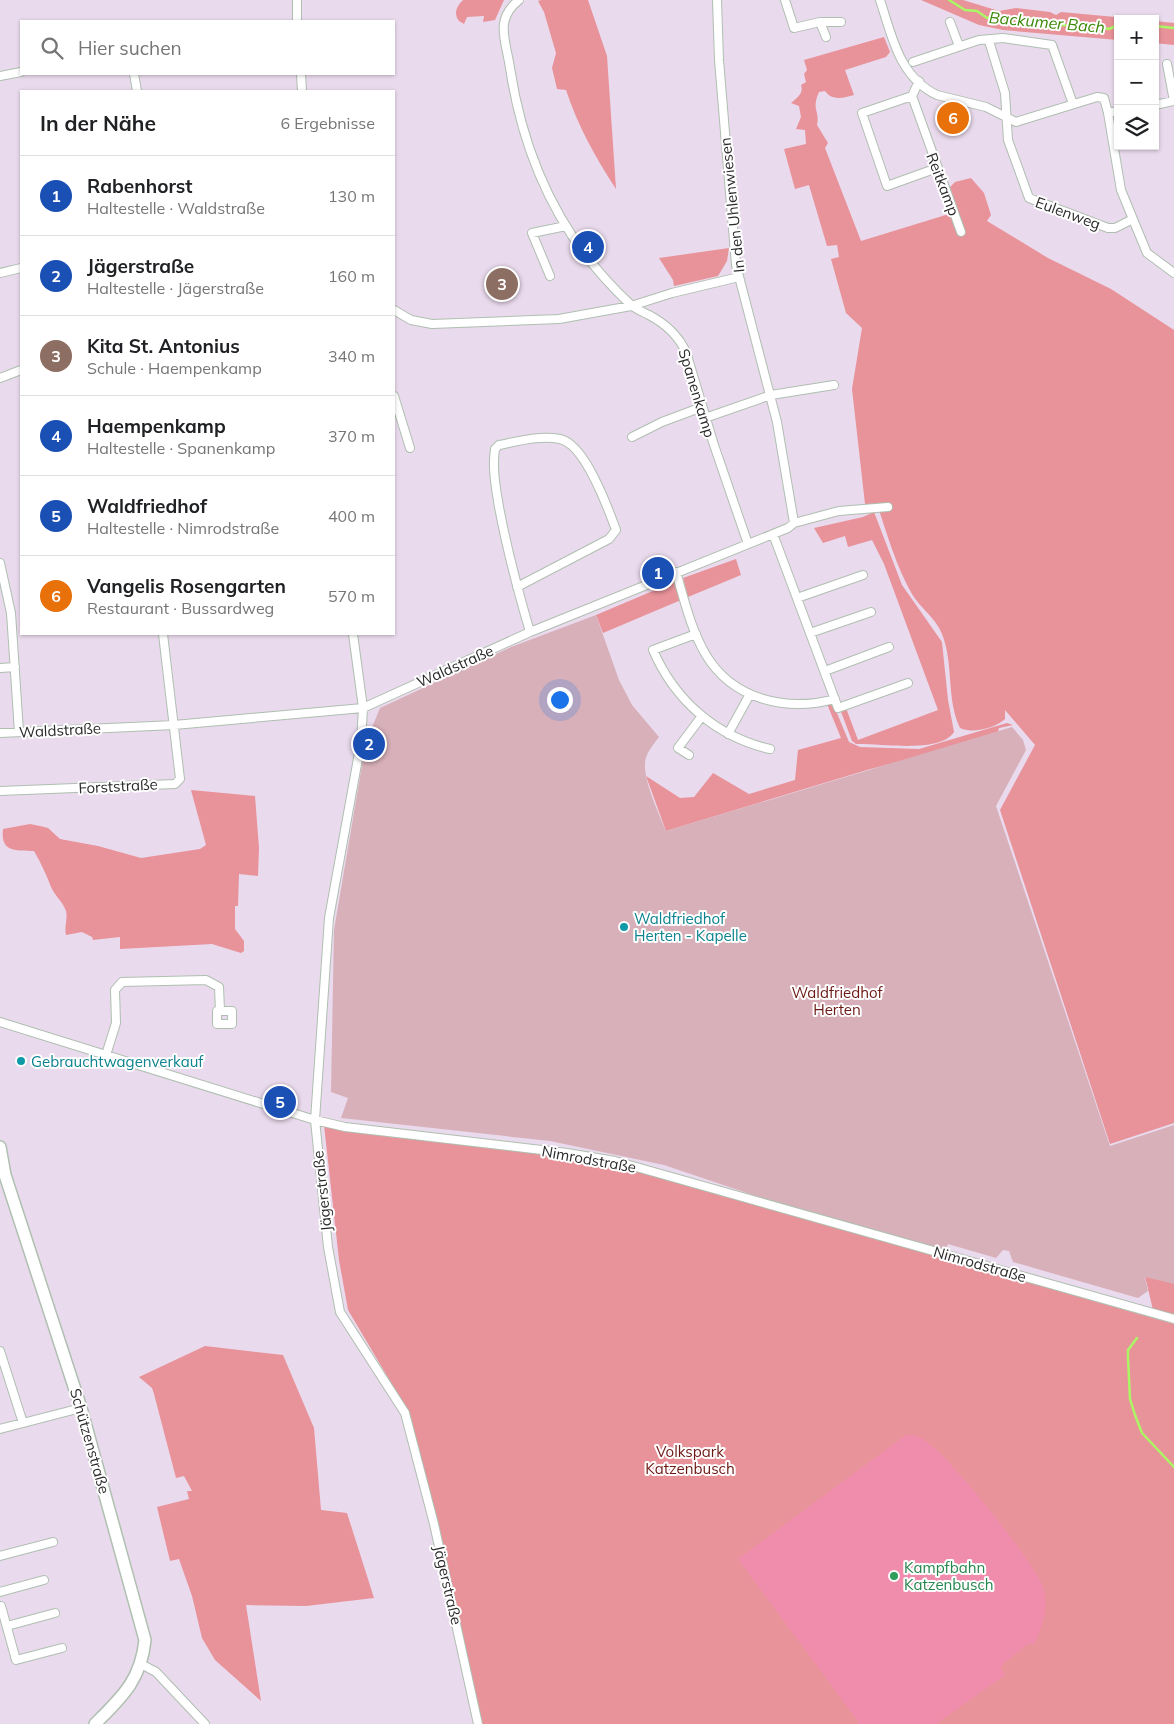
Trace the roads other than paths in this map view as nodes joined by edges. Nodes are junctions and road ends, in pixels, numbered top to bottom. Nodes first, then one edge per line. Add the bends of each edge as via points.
1 (296, 0) edge
2 (520, 0) edge
3 (717, 0) edge
4 (785, 0) edge
5 (880, 0) edge
6 (297, 20) edge
7 (820, 22) junction
8 (841, 22) dead end
9 (950, 22) dead end
10 (826, 37) dead end
11 (988, 41) junction
12 (958, 46) junction
13 (913, 62) dead end
14 (1167, 64) dead end
15 (20, 72) edge
16 (134, 75) edge
17 (300, 75) edge
18 (0, 76) edge
19 (919, 81) junction
20 (137, 90) edge
21 (302, 90) edge
22 (912, 96) junction
23 (1174, 101) edge
24 (1159, 103) edge
25 (1073, 104) junction
26 (1114, 112) edge
27 (1108, 113) junction
28 (1006, 116) junction
29 (937, 168) junction
30 (1133, 219) junction
31 (566, 226) junction
32 (961, 232) dead end
33 (20, 268) edge
34 (0, 273) edge
35 (1174, 273) edge
36 (550, 276) dead end
37 (739, 276) junction
38 (631, 306) junction
39 (395, 311) edge
40 (20, 370) edge
41 (0, 378) edge
42 (834, 385) dead end
43 (771, 395) junction
44 (395, 399) edge
45 (702, 407) junction
46 (705, 418) junction
47 (632, 437) dead end
48 (410, 448) dead end
49 (888, 507) dead end
50 (794, 523) junction
51 (774, 534) junction
52 (748, 544) junction
53 (0, 563) edge
54 (676, 572) junction
55 (863, 575) dead end
56 (517, 587) junction
57 (797, 598) junction
58 (871, 612) dead end
59 (530, 632) junction
60 (810, 633) junction
61 (696, 634) junction
62 (163, 635) edge
63 (353, 635) edge
64 (890, 647) dead end
65 (16, 667) junction
66 (0, 668) edge
67 (825, 671) junction
68 (908, 683) dead end
69 (750, 694) junction
70 (835, 699) junction
71 (363, 708) junction
72 (702, 716) junction
73 (174, 725) junction
74 (19, 732) junction
75 (0, 733) edge
76 (728, 734) junction
77 (770, 749) dead end
78 (688, 755) dead end
79 (0, 791) edge
80 (220, 1011) dead end
81 (0, 1022) edge
82 (106, 1055) junction
83 (315, 1120) junction
84 (0, 1147) edge
85 (2, 1176) edge
86 (1174, 1319) edge
87 (0, 1351) edge
88 (81, 1408) junction
89 (23, 1423) junction
90 (0, 1429) edge
91 (53, 1542) dead end
92 (0, 1556) edge
93 (44, 1580) dead end
94 (0, 1592) edge
95 (0, 1605) edge
96 (55, 1613) dead end
97 (7, 1626) junction
98 (62, 1648) dead end
99 (141, 1664) junction
100 (95, 1724) edge
101 (205, 1724) edge
102 (478, 1724) edge

1 - 6 street
2 - 31 street, Spanenkamp via 512,4 502,22 517,110 541,183
3 - 37 street, In den Uhlenwiesen via 726,147
4 - 7 street via 794,28
5 - 19 street via 903,66
7 - 8 street
7 - 10 street
9 - 12 street
11 - 12 street
11 - 25 street via 1003,38 1052,44
11 - 28 street, Eulenweg via 1005,93
12 - 13 street
14 - 23 street
15 - 18 street
16 - 20 street
17 - 21 street
19 - 22 street
19 - 28 street via 937,95 986,107
22 - 29 street, Reitkamp
22 - 29 street via 862,114 886,186
23 - 24 street
25 - 27 street via 1100,97 1105,101
25 - 28 street via 1016,122
26 - 27 street
27 - 30 street via 1121,190
28 - 30 street, Eulenweg via 1008,140 1029,198 1108,228
29 - 32 street, Reitkamp
30 - 35 street via 1147,253
31 - 36 street via 532,233
31 - 38 street, Spanenkamp
33 - 34 street
37 - 38 street
37 - 43 street, In den Uhlenwiesen
38 - 39 street via 558,319 432,324 411,320
38 - 45 street, Spanenkamp via 661,322 680,340
40 - 41 street
42 - 43 street
43 - 46 street
43 - 50 street, In den Uhlenwiesen
44 - 48 street
45 - 46 street, Spanenkamp
45 - 47 street
46 - 52 street, Spanenkamp
49 - 50 street, Waldstraße via 839,511
50 - 51 street, Waldstraße
51 - 52 street, Waldstraße
51 - 57 street
52 - 54 street, Waldstraße
53 - 65 street via 11,613
54 - 59 street, Waldstraße
54 - 61 street
55 - 57 street
56 - 56 street via 496,488 495,450 499,445 541,437 563,440 573,446 591,473 616,530 609,539
56 - 59 street
57 - 60 street
58 - 60 street
59 - 71 street, Waldstraße
60 - 67 street
61 - 69 street via 707,656 723,675
61 - 72 street via 653,650 675,689
62 - 73 street
63 - 71 street, Jägerstraße
64 - 67 street
65 - 66 street
65 - 74 street
67 - 70 street
68 - 70 street via 838,708
69 - 70 street via 785,705
69 - 76 street
71 - 73 street, Waldstraße
71 - 83 street, Jägerstraße via 361,742 329,918
72 - 76 street
72 - 78 street via 678,748
73 - 74 street, Waldstraße
73 - 79 street, Forststraße via 180,779 175,784
74 - 75 street, Waldstraße
76 - 77 street
80 - 82 street via 219,987 206,980 122,982 115,990 116,1023
81 - 82 street, Nimrodstraße
82 - 83 street, Nimrodstraße
83 - 86 street, Nimrodstraße via 345,1127 615,1161
83 - 102 street, Jägerstraße via 328,1247 340,1312 405,1413 434,1524
84 - 85 main road, Schützenstraße
85 - 88 main road, Schützenstraße
87 - 89 street
88 - 89 street
88 - 99 main road, Schützenstraße via 142,1626 145,1640
89 - 90 street
91 - 92 street
93 - 94 street
95 - 97 street
96 - 97 street
97 - 98 street via 16,1660
99 - 100 main road, Schützenstraße via 129,1688
99 - 101 street via 156,1672

